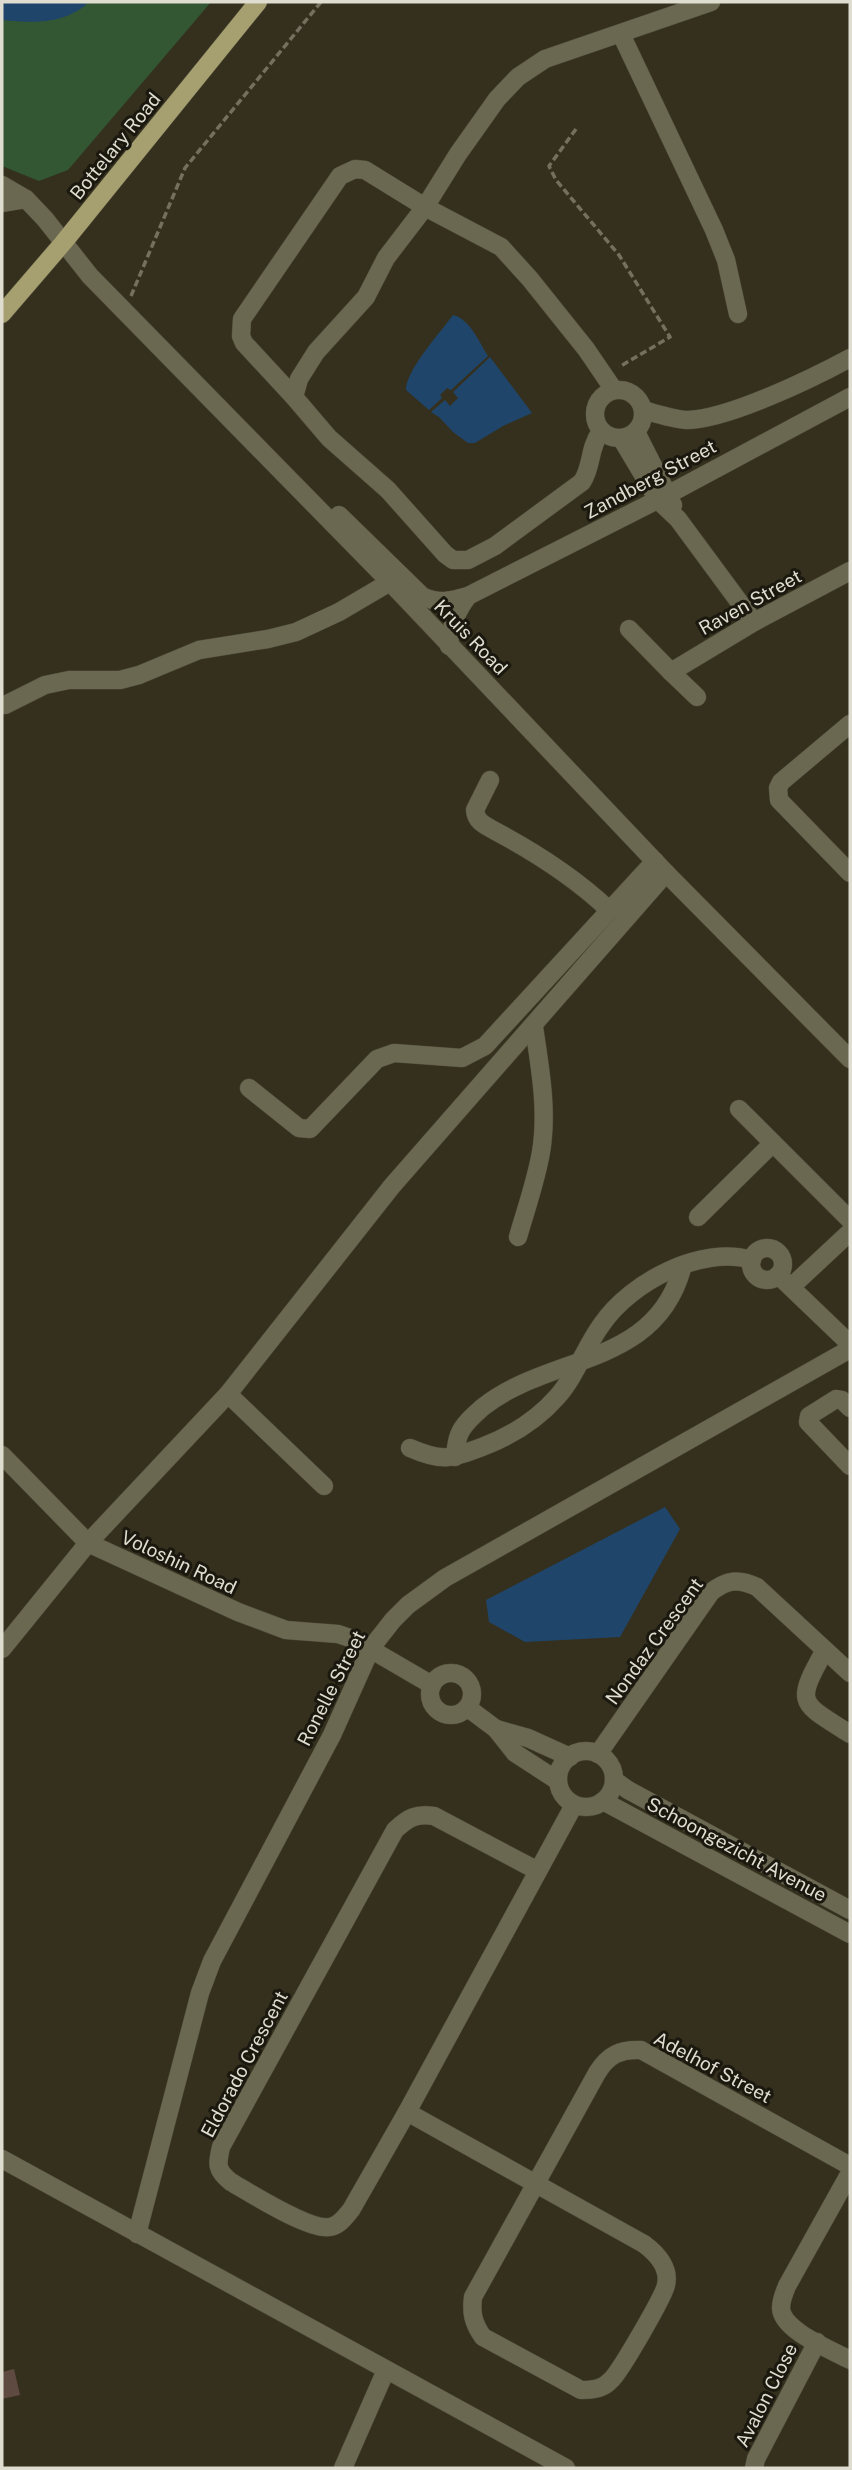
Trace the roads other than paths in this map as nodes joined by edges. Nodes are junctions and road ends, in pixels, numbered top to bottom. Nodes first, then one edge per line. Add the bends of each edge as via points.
1 (258, 2) edge
2 (711, 2) edge
3 (621, 34) junction
4 (2, 185) edge
5 (26, 200) junction
6 (2, 203) edge
7 (425, 207) junction
8 (63, 243) junction
9 (2, 314) edge
10 (738, 314) dead end
11 (850, 358) edge
12 (610, 383) junction
13 (294, 397) junction
14 (850, 397) edge
15 (643, 410) junction
16 (601, 431) junction
17 (628, 435) junction
18 (279, 470) junction
19 (663, 497) junction
20 (850, 571) edge
21 (390, 582) junction
22 (468, 596) junction
23 (754, 622) junction
24 (629, 629) dead end
25 (449, 646) junction
26 (671, 672) junction
27 (697, 697) dead end
28 (5, 705) dead end
29 (850, 724) edge
30 (490, 780) dead end
31 (661, 867) junction
32 (850, 873) edge
33 (608, 909) junction
34 (534, 1027) junction
35 (850, 1059) edge
36 (249, 1088) dead end
37 (739, 1109) dead end
38 (773, 1143) junction
39 (698, 1217) dead end
40 (850, 1220) edge
41 (850, 1232) edge
42 (518, 1237) dead end
43 (683, 1265) junction
44 (785, 1281) junction
45 (850, 1346) edge
46 (578, 1364) junction
47 (228, 1394) junction
48 (850, 1408) edge
49 (410, 1448) dead end
50 (2, 1455) edge
51 (455, 1457) junction
52 (850, 1466) edge
53 (324, 1486) dead end
54 (88, 1543) junction
55 (371, 1648) junction
56 (2, 1649) edge
57 (825, 1650) junction
58 (850, 1673) edge
59 (432, 1685) junction
60 (468, 1708) junction
61 (496, 1729) junction
62 (850, 1734) edge
63 (598, 1754) junction
64 (570, 1757) junction
65 (614, 1780) junction
66 (558, 1781) junction
67 (603, 1801) junction
68 (574, 1805) junction
69 (538, 1871) junction
70 (850, 1910) edge
71 (850, 1934) edge
72 (407, 2112) junction
73 (3, 2162) edge
74 (850, 2166) edge
75 (850, 2173) edge
76 (536, 2184) junction
77 (138, 2234) junction
78 (817, 2342) junction
79 (850, 2360) edge
80 (386, 2370) junction
81 (343, 2468) edge
82 (566, 2468) edge
83 (754, 2468) edge

1 - 8 main road, Bottelary Road
2 - 3 street
3 - 7 street via 545,59 518,77 481,121
3 - 10 street via 714,230
4 - 5 street, Kruis Road
5 - 6 street
5 - 8 street, Kruis Road
7 - 12 street via 501,247
7 - 13 street via 386,258 366,297 316,352
7 - 13 street via 365,170 340,176 242,319 244,343
8 - 9 main road, Bottelary Road
8 - 18 street, Kruis Road
11 - 15 street via 776,393 703,418 686,420
12 - 15 street via 632,393
12 - 16 street via 597,404 595,418
13 - 16 street via 329,438 405,507 445,554 460,561 495,546 582,482
14 - 19 street, Zandberg Street
15 - 17 street via 641,425
16 - 17 street via 609,437
17 - 19 street
18 - 21 street, Kruis Road
18 - 22 street, Zandberg Street via 355,530 422,596 442,602
19 - 22 street, Zandberg Street
19 - 23 street
20 - 23 street, Raven Street
21 - 25 street, Kruis Road
21 - 28 street via 296,632 199,650 120,680 45,685
22 - 25 street via 452,623
23 - 26 street, Raven Street
24 - 26 street
25 - 31 street, Kruis Road
26 - 27 street
29 - 32 street via 781,782 778,794
30 - 33 street via 475,810 477,819 572,877
31 - 33 street
31 - 34 street
31 - 35 street, Kruis Road
33 - 36 street via 485,1046 470,1055 394,1053 377,1059 310,1129 299,1128
34 - 42 street via 544,1124 536,1175
34 - 47 street via 392,1186
37 - 38 street
38 - 39 street
38 - 40 street
41 - 44 street
43 - 44 street via 706,1257 739,1256 751,1260 759,1278
43 - 46 street via 646,1283 622,1302 603,1322
43 - 46 street via 674,1294 652,1323
44 - 45 street
45 - 55 street, Ronelle Street via 445,1578 408,1605
46 - 51 street via 566,1386 536,1418 499,1441
46 - 51 street via 523,1382 494,1399 464,1426
47 - 53 street
47 - 54 street
48 - 52 street via 836,1399 809,1416 808,1422
49 - 51 street via 430,1457
50 - 54 street, Voloshin Road
54 - 55 street, Voloshin Road via 286,1630 338,1634
54 - 56 street
55 - 59 street
55 - 77 street, Ronelle Street via 332,1735 212,1961
57 - 58 street, Nondaz Crescent
57 - 62 street via 805,1695 811,1710
57 - 63 street, Nondaz Crescent via 757,1587 734,1580 720,1585
59 - 60 street via 431,1700 439,1712 453,1716
59 - 60 street via 447,1673 466,1678 472,1690
60 - 61 street
61 - 64 street
61 - 66 street via 515,1753
63 - 64 street via 583,1751
63 - 65 street via 609,1762
64 - 66 street via 561,1767
65 - 67 street
65 - 70 street, Schoongezicht Avenue
66 - 68 street via 561,1793
67 - 68 street via 592,1807
67 - 71 street, Schoongezicht Avenue
68 - 69 street, Eldorado Crescent
69 - 72 street, Eldorado Crescent
69 - 72 street, Eldorado Crescent via 434,1816 419,1814 395,1830 221,2147 218,2164 230,2182 317,2227 330,2227 351,2210
72 - 76 street
73 - 77 street
74 - 76 street, Adelhof Street via 641,2050 628,2050 604,2062
75 - 78 street via 787,2286 781,2306 786,2322
76 - 76 street via 473,2297 473,2319 483,2337 581,2390 596,2390 610,2382 622,2366 666,2284 665,2269 657,2253 644,2244
77 - 80 street
78 - 79 street
78 - 83 street, Avalon Close
80 - 81 street
80 - 82 street

